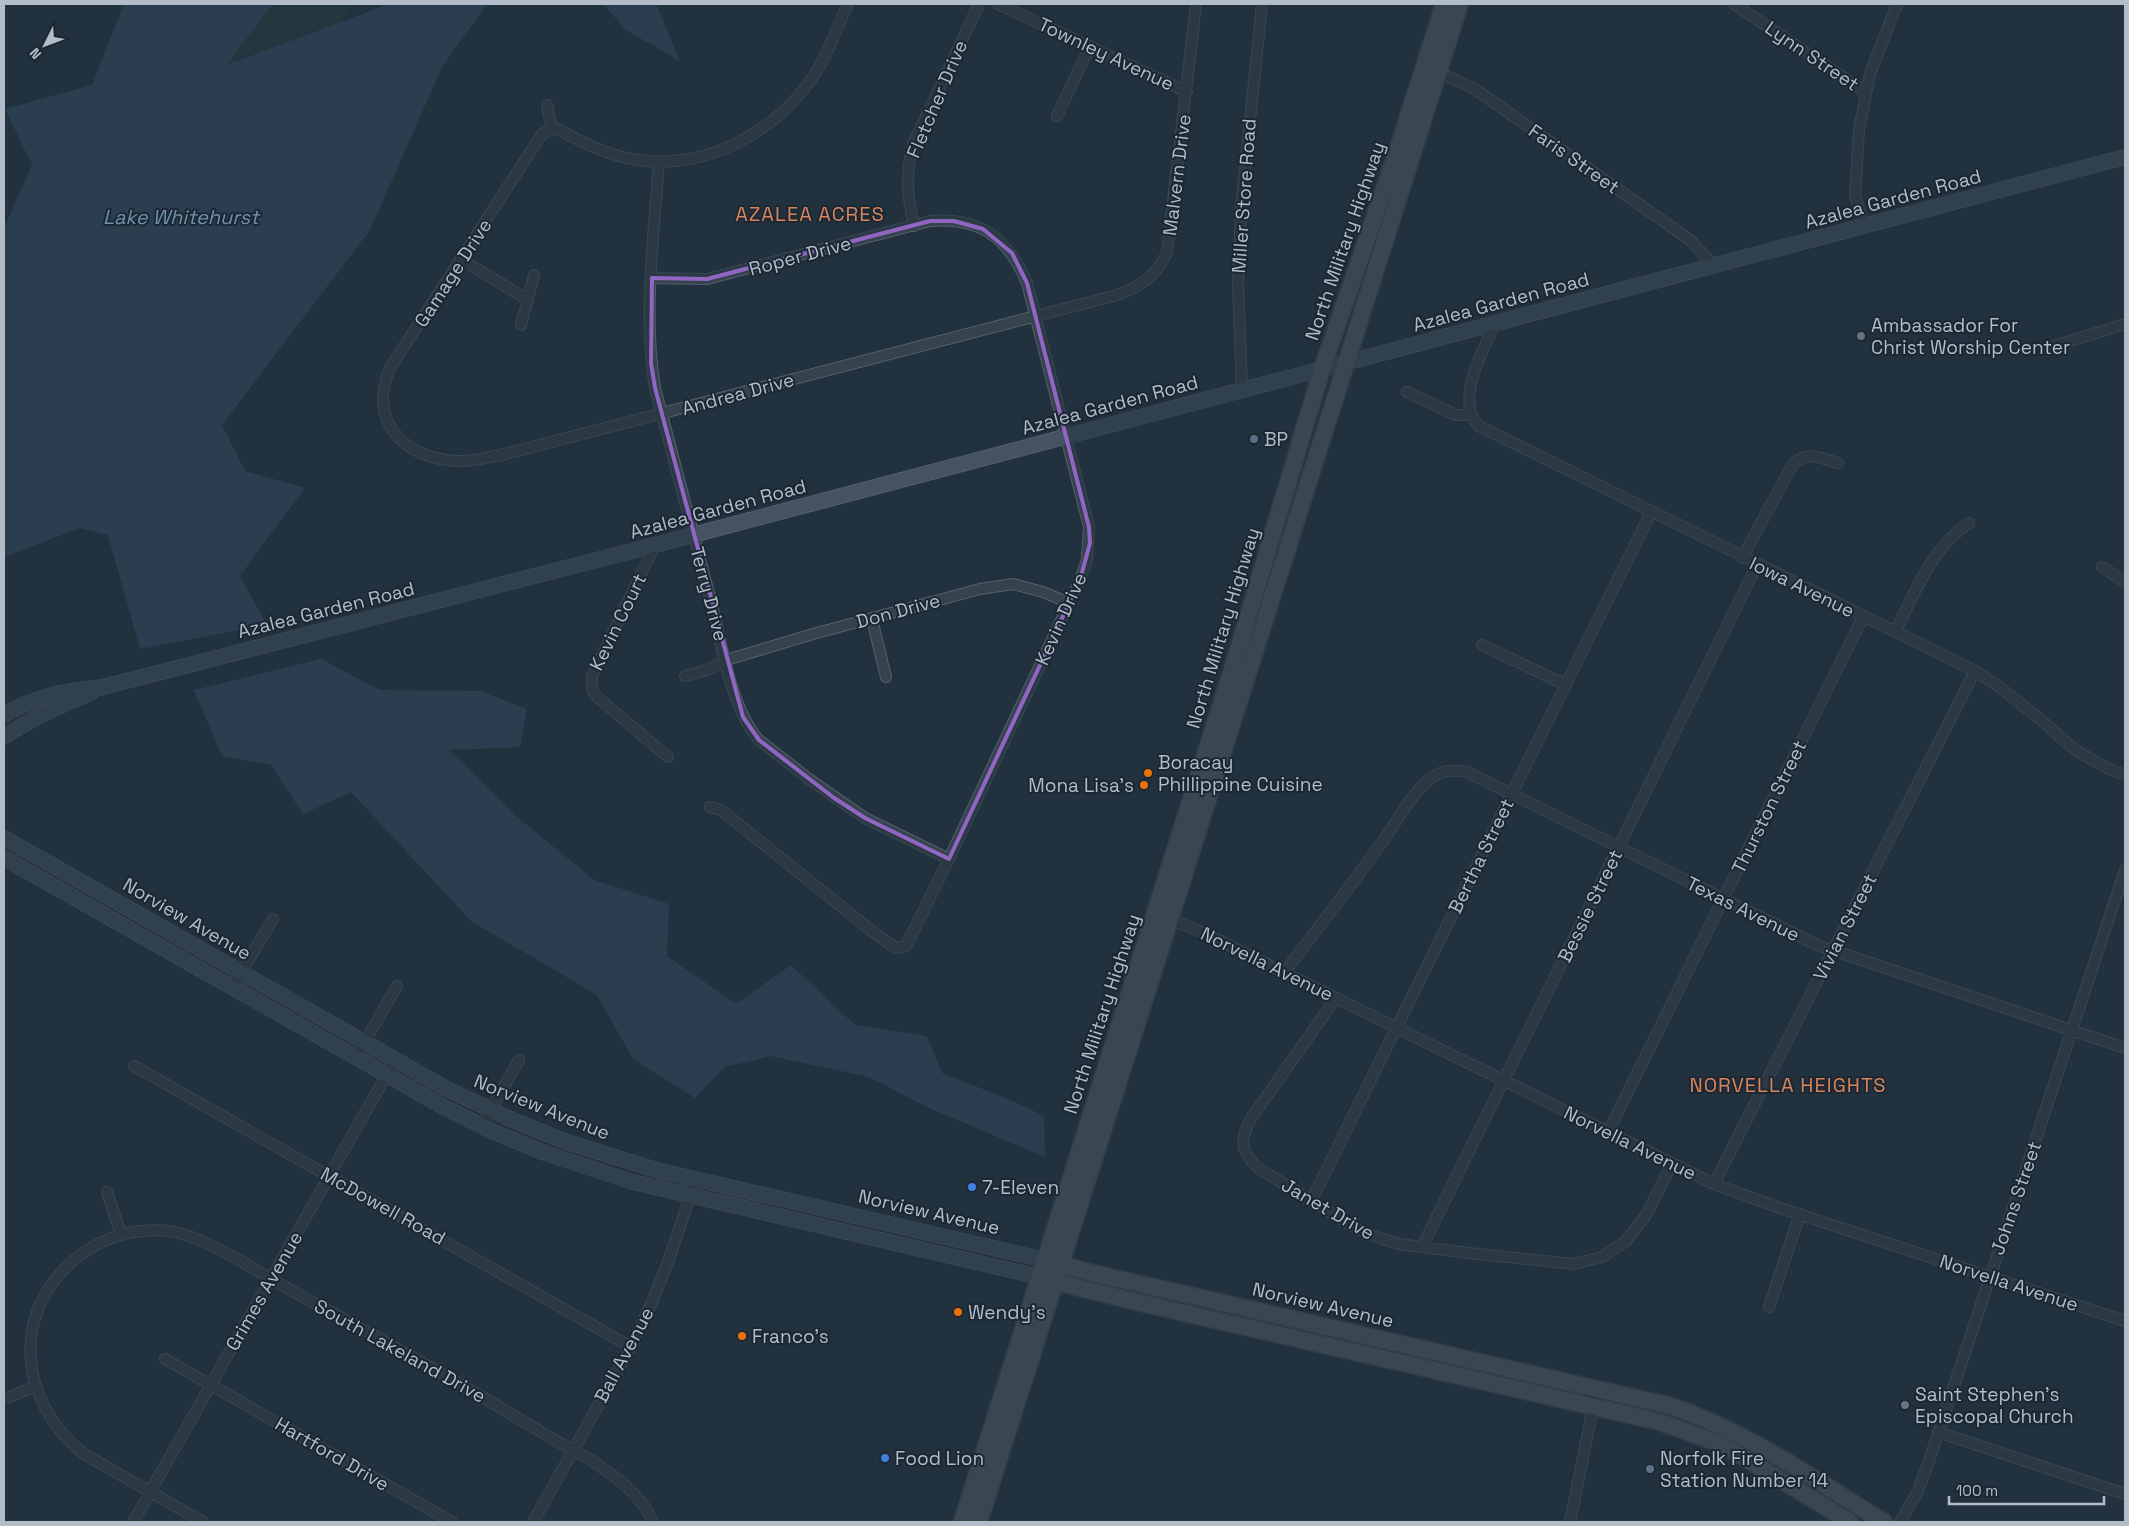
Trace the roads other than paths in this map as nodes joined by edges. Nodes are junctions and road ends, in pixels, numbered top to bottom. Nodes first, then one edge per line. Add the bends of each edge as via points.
1 (848, 4) edge
2 (979, 4) edge
3 (998, 4) edge
4 (1196, 4) edge
5 (1262, 4) edge
6 (1444, 4) edge
7 (1460, 4) edge
8 (1734, 4) edge
9 (1897, 4) edge
10 (1090, 46) junction
11 (1431, 70) junction
12 (1187, 92) junction
13 (1865, 92) junction
14 (547, 105) dead end
15 (1056, 116) dead end
16 (552, 129) junction
17 (2125, 157) edge
18 (659, 161) junction
19 (914, 226) junction
20 (1864, 226) junction
21 (1001, 241) joint
22 (462, 260) junction
23 (1714, 265) junction
24 (534, 275) dead end
25 (652, 278) junction
26 (528, 300) junction
27 (1093, 302) joint
28 (1036, 316) junction
29 (1495, 323) junction
30 (2125, 324) edge
31 (522, 325) dead end
32 (2054, 346) dead end
33 (1347, 362) junction
34 (1322, 369) junction
35 (1242, 389) junction
36 (1407, 392) dead end
37 (662, 414) junction
38 (1470, 415) junction
39 (390, 428) joint
40 (1067, 437) junction
41 (1838, 463) dead end
42 (1651, 512) junction
43 (1969, 523) dead end
44 (693, 535) junction
45 (655, 545) junction
46 (1742, 558) junction
47 (1757, 565) junction
48 (2102, 566) dead end
49 (2125, 582) edge
50 (1070, 603) junction
51 (1863, 617) junction
52 (872, 619) junction
53 (1895, 632) junction
54 (1482, 645) dead end
55 (726, 660) junction
56 (1975, 671) junction
57 (686, 676) dead end
58 (886, 677) dead end
59 (1566, 686) junction
60 (103, 687) junction
61 (4, 715) edge
62 (4, 737) edge
63 (668, 757) dead end
64 (2125, 775) edge
65 (1511, 796) junction
66 (710, 807) dead end
67 (4, 838) edge
68 (1618, 848) junction
69 (4, 858) edge
70 (950, 859) junction
71 (2125, 870) edge
72 (1723, 900) junction
73 (1163, 917) junction
74 (272, 919) dead end
75 (1833, 951) junction
76 (241, 973) junction
77 (1284, 973) junction
78 (397, 986) dead end
79 (232, 988) junction
80 (1336, 998) junction
81 (1396, 1028) junction
82 (2072, 1031) junction
83 (364, 1043) junction
84 (2125, 1048) edge
85 (356, 1058) junction
86 (395, 1060) junction
87 (519, 1060) dead end
88 (134, 1066) dead end
89 (386, 1075) junction
90 (1504, 1081) junction
91 (491, 1111) junction
92 (482, 1126) junction
93 (1608, 1132) junction
94 (1672, 1164) junction
95 (329, 1176) junction
96 (696, 1179) junction
97 (1714, 1184) junction
98 (107, 1192) dead end
99 (690, 1196) junction
100 (1311, 1200) junction
101 (1800, 1214) junction
102 (121, 1234) junction
103 (1422, 1246) junction
104 (1053, 1262) junction
105 (1990, 1276) junction
106 (271, 1279) junction
107 (1047, 1279) junction
108 (1769, 1307) dead end
109 (2125, 1321) edge
110 (631, 1347) junction
111 (164, 1359) dead end
112 (211, 1385) junction
113 (36, 1386) junction
114 (1597, 1388) junction
115 (6, 1398) dead end
116 (1594, 1406) junction
117 (1938, 1432) junction
118 (573, 1451) junction
119 (150, 1493) junction
120 (2125, 1494) edge
121 (133, 1522) edge
122 (203, 1522) edge
123 (452, 1522) edge
124 (532, 1522) edge
125 (653, 1522) edge
126 (962, 1522) edge
127 (979, 1522) edge
128 (1570, 1522) edge
129 (1850, 1522) edge
130 (1884, 1522) edge
131 (1900, 1522) edge

1 - 18 street via 818,68 801,92 770,123 712,153
2 - 19 street, Fletcher Drive via 914,142 907,185
3 - 10 street, Townley Avenue
4 - 12 street, Malvern Drive
5 - 35 street, Miller Store Road via 1241,207 1238,282
6 - 11 main road, North Military Highway
7 - 11 main road, North Military Highway
8 - 13 street, Lynn Street
9 - 13 street
10 - 12 street, Townley Avenue
10 - 15 street
11 - 23 street, Faris Street via 1475,89 1690,240
11 - 33 main road, North Military Highway
11 - 34 main road, North Military Highway via 1397,152
12 - 27 street, Malvern Drive via 1167,253 1156,272 1136,288
13 - 20 street via 1855,195
14 - 16 street
16 - 18 street via 609,153
16 - 22 street, Gamage Drive via 542,134
17 - 20 main road, Azalea Garden Road
18 - 25 street, Terry Drive
19 - 21 street, Roper Drive via 930,221 954,221 983,229
19 - 25 street, Roper Drive via 707,279
20 - 23 main road, Azalea Garden Road
21 - 28 street, Kevin Drive via 1020,268
22 - 26 street
22 - 39 street, Gamage Drive via 390,368 382,400
23 - 29 main road, Azalea Garden Road
24 - 26 street
25 - 37 street, Terry Drive via 651,362
26 - 31 street
27 - 28 street, Andrea Drive
28 - 37 street, Andrea Drive
28 - 40 street, Kevin Drive
29 - 33 main road, Azalea Garden Road
29 - 38 street via 1469,392
30 - 32 street
33 - 34 main road, Azalea Garden Road
33 - 73 main road, North Military Highway
34 - 35 main road, Azalea Garden Road
34 - 73 main road, North Military Highway
35 - 40 main road, Azalea Garden Road
36 - 38 street, Iowa Avenue via 1456,415
37 - 39 street, Andrea Drive via 505,454 458,461 419,452
37 - 44 street, Terry Drive
38 - 42 street, Iowa Avenue via 1479,426
40 - 44 main road, Azalea Garden Road
40 - 50 street, Kevin Drive via 1090,543 1088,560
41 - 46 street via 1809,455 1798,459
42 - 46 street, Iowa Avenue
42 - 59 street, Bertha Street
43 - 53 street via 1937,552
44 - 45 main road, Azalea Garden Road
44 - 55 street, Terry Drive
45 - 60 main road, Azalea Garden Road
45 - 63 street, Kevin Court via 591,683 596,696
46 - 47 street, Iowa Avenue
47 - 51 street, Iowa Avenue
47 - 68 street, Bessie Street
48 - 49 street
50 - 52 street, Don Drive via 1023,585 1008,584
50 - 70 street, Kevin Drive
51 - 53 street, Iowa Avenue
51 - 72 street, Thurston Street
52 - 55 street, Don Drive
52 - 58 street
53 - 56 street, Iowa Avenue
54 - 59 street
55 - 57 street, Don Drive
55 - 70 street, Terry Drive via 743,717 759,740 809,780 865,818
56 - 64 street, Iowa Avenue via 2040,719 2074,750
56 - 75 street, Vivian Street
59 - 65 street, Bertha Street
60 - 61 main road, Azalea Garden Road via 59,692
60 - 62 main road, Azalea Garden Road via 40,715
65 - 68 street, Texas Avenue
65 - 77 street, Texas Avenue via 1467,772 1448,770 1432,778 1421,788
65 - 81 street, Bertha Street
66 - 70 street, Kevin Drive via 721,810 896,948 906,946
67 - 76 main road, Norview Avenue
68 - 72 street, Texas Avenue
68 - 90 street, Bessie Street
69 - 79 main road, Norview Avenue
71 - 82 street, Johns Street
72 - 75 street, Texas Avenue
72 - 93 street, Thurston Street
73 - 77 street, Norvella Avenue via 1204,933
73 - 104 main road, North Military Highway
74 - 76 street
75 - 82 street, Texas Avenue
75 - 97 street, Vivian Street
76 - 79 street
76 - 83 main road, Norview Avenue
77 - 80 street, Norvella Avenue
78 - 83 street
79 - 85 main road, Norview Avenue
80 - 81 street, Norvella Avenue
80 - 100 street, Janet Drive via 1252,1116 1243,1136 1245,1152 1258,1168
81 - 90 street, Norvella Avenue
81 - 100 street, Bertha Street
82 - 84 street, Texas Avenue
82 - 105 street, Johns Street
83 - 85 street
83 - 86 main road, Norview Avenue
85 - 89 main road, Norview Avenue
86 - 89 street, Grimes Avenue
86 - 91 main road, Norview Avenue
87 - 91 street
88 - 95 street, McDowell Road
89 - 92 main road, Norview Avenue
89 - 95 street, Grimes Avenue
90 - 93 street, Norvella Avenue
90 - 103 street, Bessie Street
91 - 92 street
91 - 96 main road, Norview Avenue via 604,1155
92 - 99 main road, Norview Avenue via 596,1171
93 - 94 street, Norvella Avenue
94 - 97 street, Norvella Avenue
94 - 103 street, Janet Drive via 1636,1231 1617,1249 1595,1259 1558,1264
95 - 106 street, Grimes Avenue
95 - 110 street, McDowell Road
96 - 99 street, Ball Avenue
96 - 104 main road, Norview Avenue
97 - 101 street, Norvella Avenue
98 - 102 street
99 - 107 main road, Norview Avenue
99 - 110 street, Ball Avenue via 665,1270
100 - 103 street, Janet Drive via 1358,1230
101 - 105 street, Norvella Avenue
101 - 108 street
102 - 106 street, South Lakeland Drive via 161,1230 192,1237
102 - 113 street, South Lakeland Drive via 101,1242 67,1266 45,1294 35,1320 30,1356
104 - 107 main road, North Military Highway
104 - 114 main road, Norview Avenue
105 - 109 street, Norvella Avenue
105 - 117 street, Johns Street
106 - 112 street, Grimes Avenue
106 - 118 street, South Lakeland Drive
107 - 116 main road, Norview Avenue
107 - 126 main road, North Military Highway
107 - 127 main road, North Military Highway
110 - 118 street, Ball Avenue
111 - 112 street, Hartford Drive
112 - 119 street, Grimes Avenue
112 - 123 street, Hartford Drive
113 - 115 street
113 - 119 street, South Lakeland Drive via 48,1417 70,1444
114 - 116 street
114 - 130 main road, Norview Avenue via 1671,1406 1723,1426
116 - 128 street
116 - 129 main road, Norview Avenue via 1654,1421 1718,1443
117 - 120 street
117 - 131 street, Johns Street via 1918,1491
118 - 124 street, Ball Avenue
118 - 125 street, South Lakeland Drive via 624,1483 644,1505
119 - 121 street, Grimes Avenue
119 - 122 street, South Lakeland Drive

